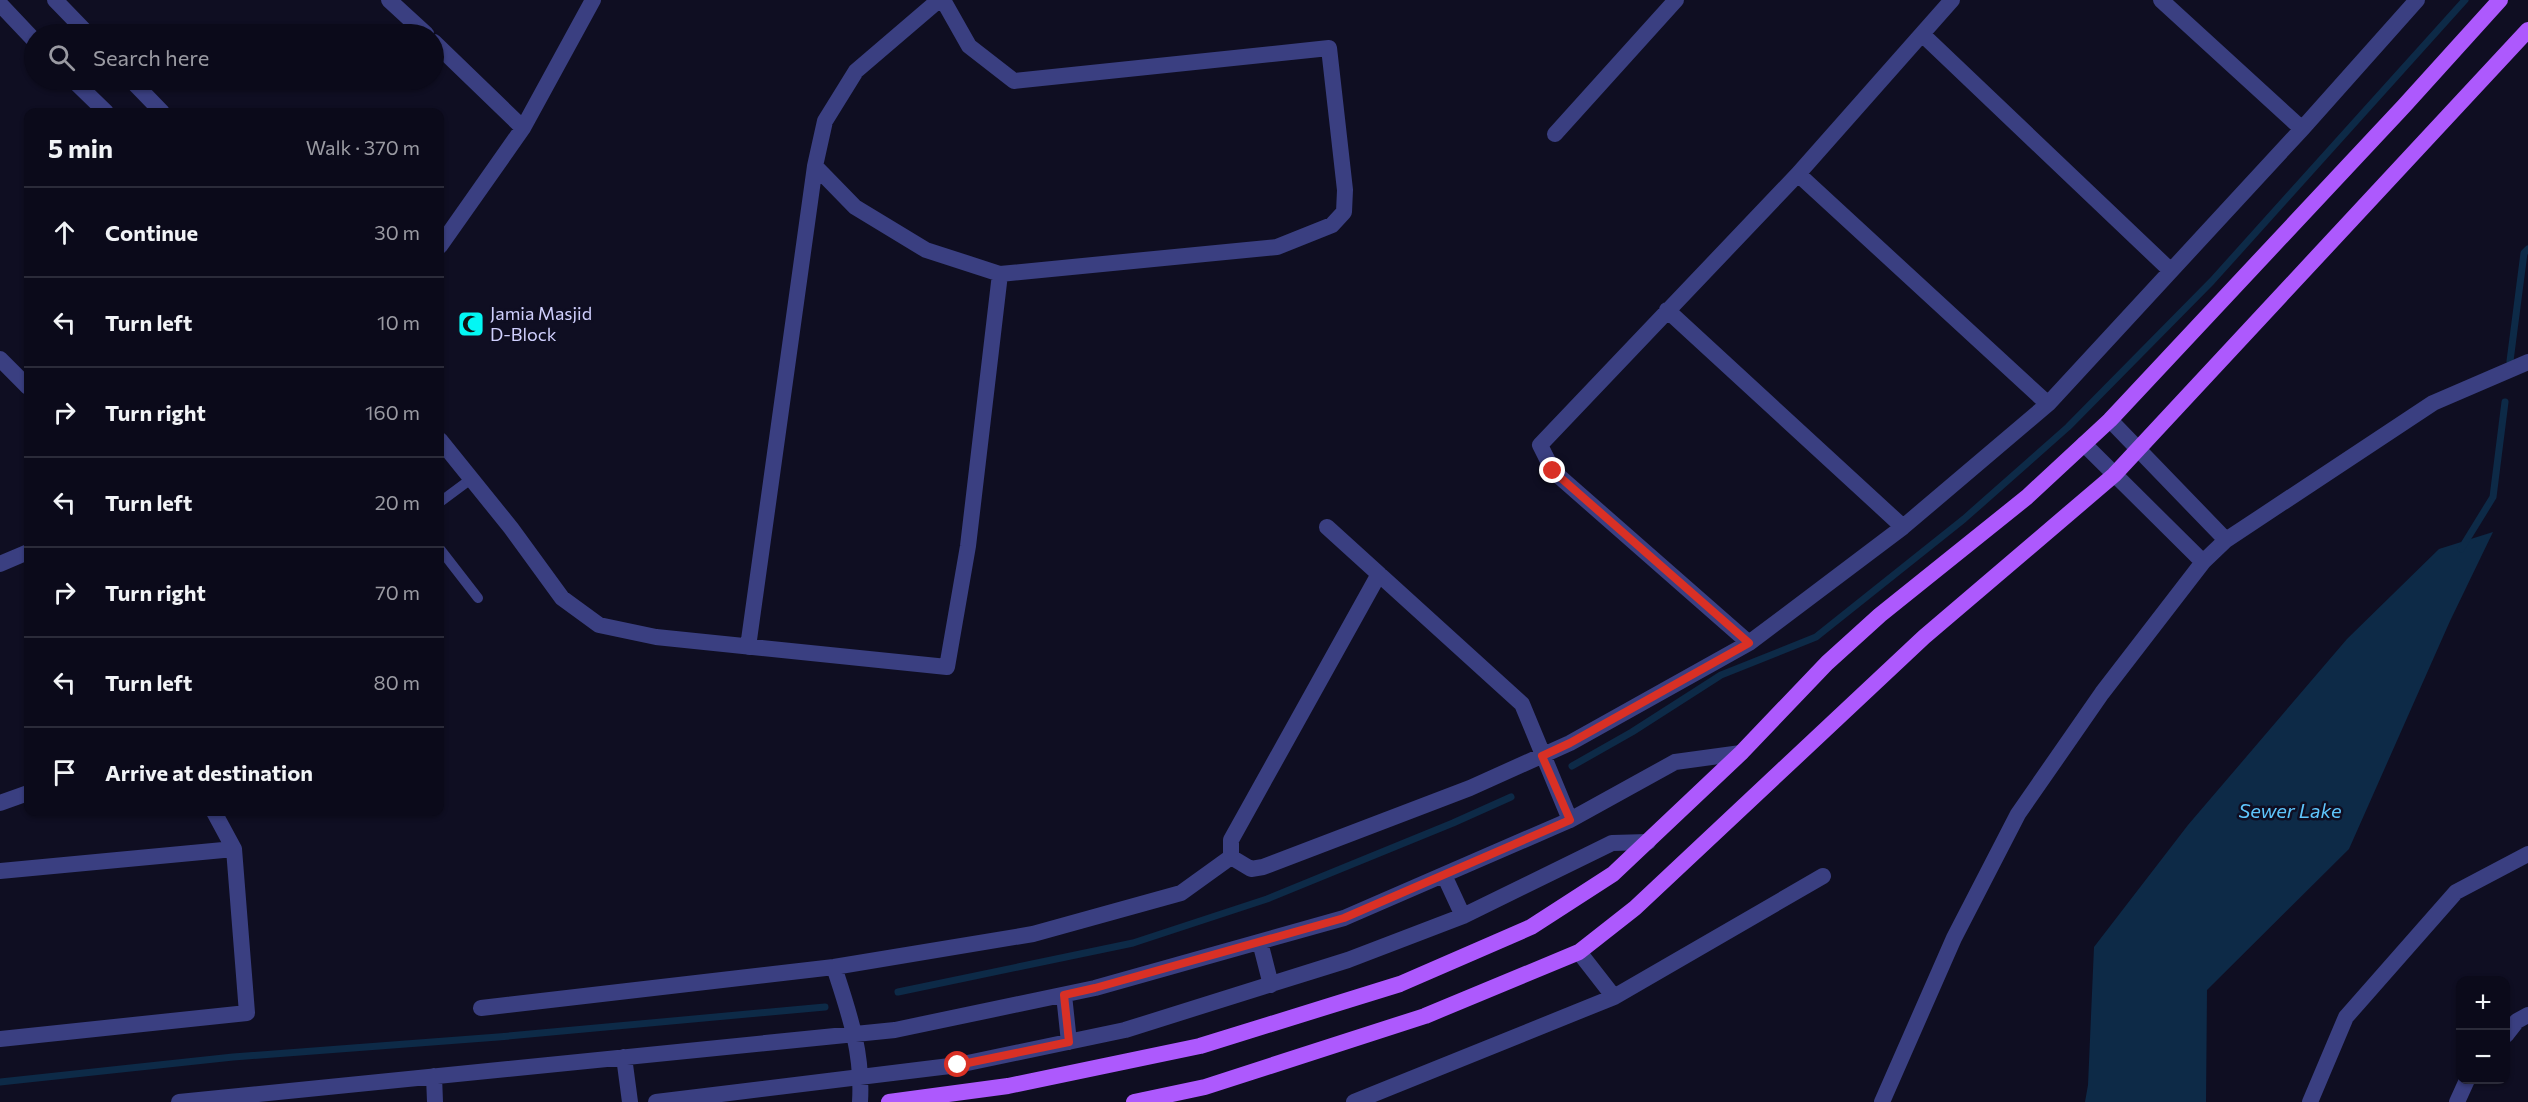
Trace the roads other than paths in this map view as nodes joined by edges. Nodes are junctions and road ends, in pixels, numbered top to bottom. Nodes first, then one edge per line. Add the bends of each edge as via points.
1 (56, 0) edge
2 (389, 0) edge
3 (593, 0) edge
4 (941, 0) edge
5 (1676, 0) edge
6 (1952, 0) edge
7 (2162, 0) edge
8 (2418, 0) edge
9 (2500, 0) edge
10 (0, 4) edge
11 (79, 24) edge
12 (415, 24) edge
13 (24, 29) edge
14 (2528, 30) edge
15 (1922, 34) junction
16 (444, 52) edge
17 (83, 90) edge
18 (140, 90) edge
19 (102, 108) edge
20 (158, 108) edge
21 (523, 128) junction
22 (2302, 129) junction
23 (1555, 134) dead end
24 (815, 166) junction
25 (1798, 174) junction
26 (444, 240) edge
27 (2171, 271) junction
28 (1000, 274) junction
29 (1667, 310) junction
30 (0, 359) edge
31 (2528, 362) edge
32 (24, 383) edge
33 (2048, 404) junction
34 (2110, 420) junction
35 (2084, 444) junction
36 (444, 447) edge
37 (2139, 448) junction
38 (2114, 475) junction
39 (471, 479) junction
40 (444, 499) edge
41 (1327, 527) dead end
42 (1903, 527) junction
43 (2226, 540) junction
44 (24, 554) edge
45 (444, 554) edge
46 (2203, 562) junction
47 (0, 564) edge
48 (1379, 574) junction
49 (478, 598) dead end
50 (1749, 643) junction
51 (748, 646) junction
52 (1741, 753) junction
53 (1542, 756) junction
54 (24, 794) edge
55 (0, 803) edge
56 (216, 816) edge
57 (1570, 820) junction
58 (1648, 842) junction
59 (234, 849) junction
60 (2528, 854) edge
61 (1231, 857) junction
62 (0, 871) edge
63 (1444, 874) junction
64 (1823, 876) dead end
65 (1463, 916) junction
66 (1260, 942) junction
67 (1579, 952) junction
68 (834, 967) junction
69 (1270, 985) junction
70 (1064, 995) junction
71 (1614, 997) junction
72 (481, 1008) dead end
73 (2528, 1015) edge
74 (2509, 1030) edge
75 (856, 1034) junction
76 (0, 1039) edge
77 (1069, 1042) junction
78 (624, 1057) junction
79 (434, 1076) junction
80 (862, 1077) junction
81 (2465, 1084) edge
82 (249, 1098) edge
83 (179, 1102) edge
84 (435, 1102) edge
85 (630, 1102) edge
86 (656, 1102) edge
87 (860, 1102) edge
88 (889, 1102) edge
89 (1134, 1102) edge
90 (1354, 1102) edge
91 (1882, 1102) edge
92 (2310, 1102) edge
93 (2457, 1102) edge

1 - 11 street
2 - 12 street
3 - 21 street
4 - 24 street via 856,71 825,121
4 - 28 street via 969,46 1014,81 1329,48 1345,190 1344,212 1332,225 1277,247
5 - 23 street
6 - 15 street
7 - 22 street
8 - 22 street
9 - 34 main road
10 - 13 street
14 - 37 main road
15 - 25 street
15 - 27 street
16 - 21 street
17 - 19 street
18 - 20 street
21 - 26 street
22 - 27 street
24 - 28 street via 855,207 926,250
24 - 51 street
25 - 29 street
25 - 33 street
27 - 33 street
28 - 51 street via 968,546 947,667
29 - 42 street
29 - 50 street via 1540,445 1553,471
30 - 32 street
31 - 43 street via 2433,403
33 - 42 street
34 - 35 main road
34 - 37 street
35 - 38 street
35 - 52 main road via 2027,497 1880,615 1827,663
36 - 39 street
37 - 38 main road
37 - 43 street
38 - 46 street
38 - 67 main road via 1924,637 1635,908
39 - 40 lane
39 - 51 street via 562,598 599,625 656,637
41 - 48 street
42 - 50 street
43 - 46 street
44 - 47 street
45 - 49 lane
46 - 91 street via 2102,693 2018,814 1954,938
48 - 53 street via 1522,704
48 - 61 street via 1231,840
50 - 53 street
52 - 57 street via 1675,762
52 - 58 main road
53 - 57 street
53 - 61 street via 1470,788 1263,867 1251,869
54 - 55 street
56 - 59 street
57 - 63 street
58 - 65 street via 1612,843
58 - 88 main road via 1613,874 1531,927 1400,984 1200,1046 1008,1086
59 - 62 street
59 - 76 street via 247,1012
60 - 92 street via 2456,892 2346,1017
61 - 68 street via 1181,893 1033,934
63 - 65 street
63 - 66 street via 1344,918
64 - 71 street
65 - 69 street
66 - 69 street
66 - 70 street
67 - 71 street
67 - 89 main road via 1425,1016 1205,1087
68 - 72 street
68 - 75 street
69 - 77 street via 1125,1030
70 - 75 street via 895,1030
70 - 77 street
71 - 90 street
73 - 74 street
75 - 78 street
75 - 80 street
77 - 80 street via 958,1065
78 - 79 street
78 - 85 street
79 - 82 street
79 - 84 street
80 - 86 street
80 - 87 street
81 - 93 street
82 - 83 street

